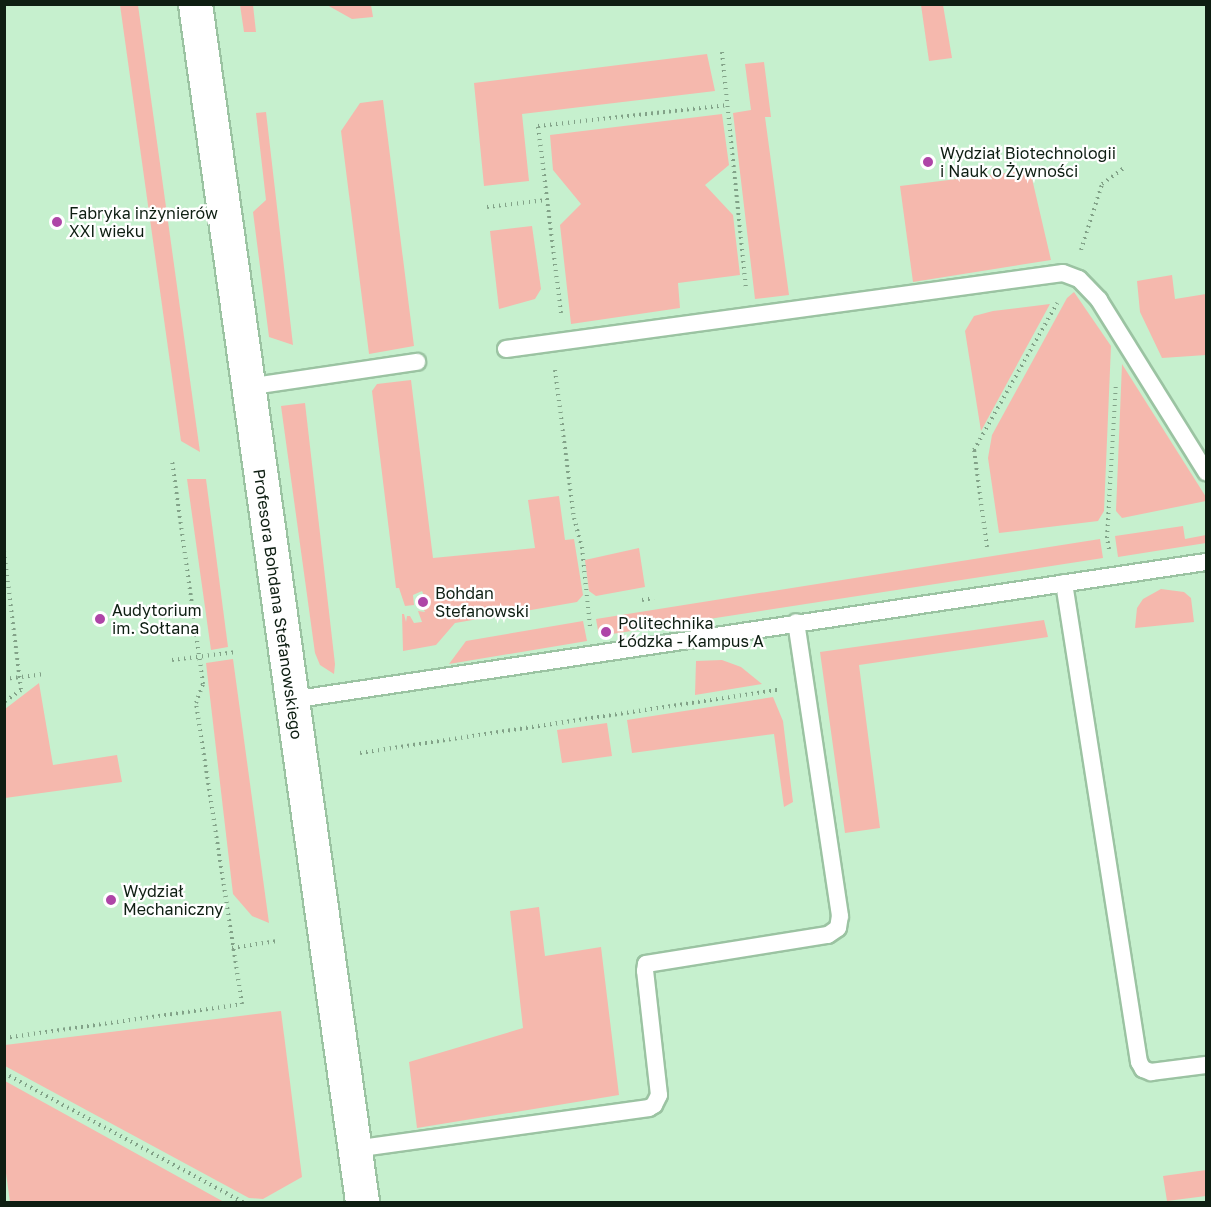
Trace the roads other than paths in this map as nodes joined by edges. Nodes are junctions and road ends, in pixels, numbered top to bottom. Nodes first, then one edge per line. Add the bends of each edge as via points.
1 (195, 4) edge
2 (506, 349) dead end
3 (417, 362) dead end
4 (247, 387) junction
5 (1206, 472) edge
6 (1206, 562) edge
7 (1064, 583) junction
8 (795, 622) junction
9 (291, 700) junction
10 (1206, 1065) edge
11 (354, 1149) junction
12 (362, 1203) edge

1 - 4 street, Profesora Bohdana Stefanowskiego
2 - 5 lane via 1054,273 1072,276 1099,300
3 - 4 lane
4 - 9 street, Profesora Bohdana Stefanowskiego
6 - 7 lane
7 - 8 lane
7 - 10 lane via 1139,1062 1151,1072
8 - 9 lane
8 - 11 lane via 840,916 838,928 828,935 646,964 659,1095 649,1108
9 - 11 street, Profesora Bohdana Stefanowskiego
11 - 12 street, Profesora Bohdana Stefanowskiego

